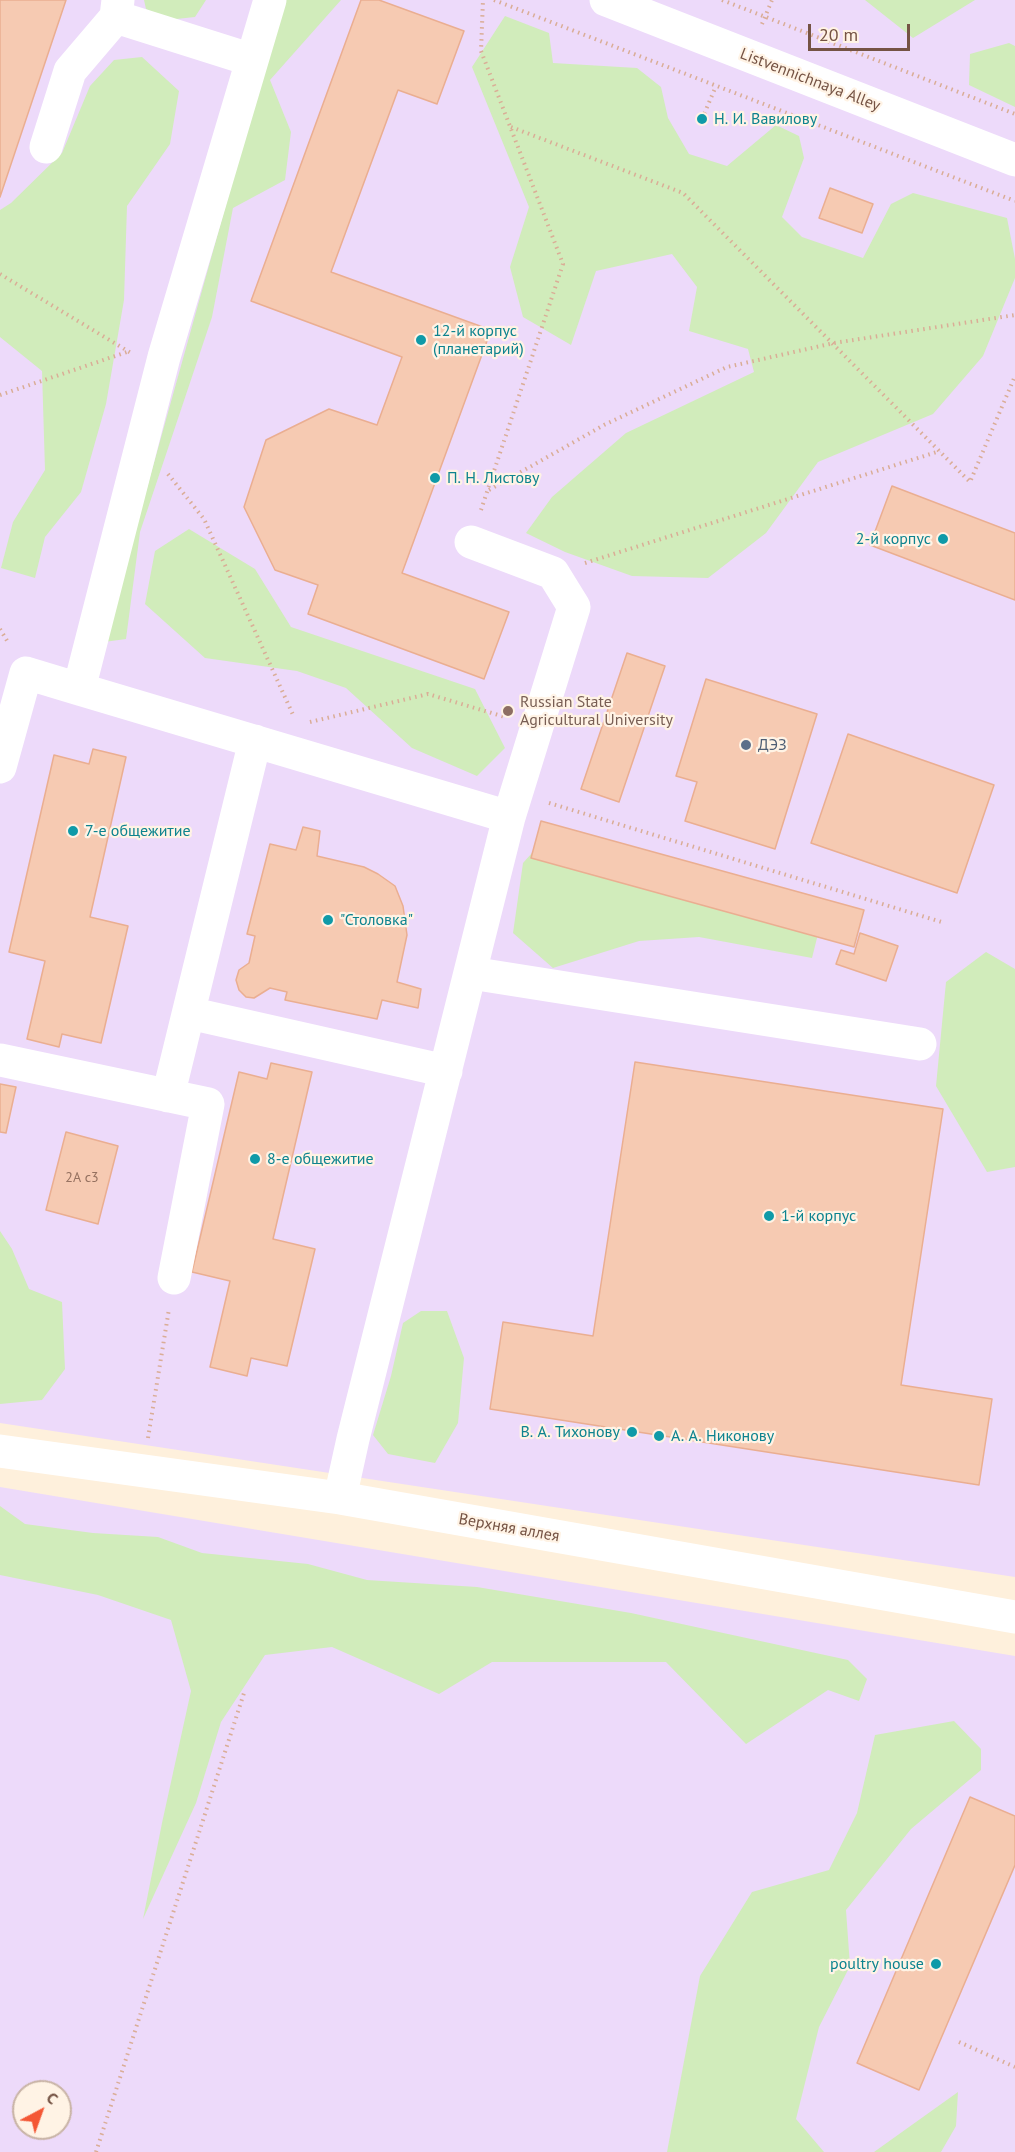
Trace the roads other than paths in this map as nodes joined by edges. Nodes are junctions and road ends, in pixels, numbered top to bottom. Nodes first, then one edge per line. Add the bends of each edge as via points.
1 (270, 0) edge
2 (606, 0) edge
3 (117, 8) edge
4 (252, 60) junction
5 (46, 147) dead end
6 (1015, 160) edge
7 (471, 542) road end
8 (79, 689) junction
9 (255, 741) junction
10 (0, 767) edge
11 (513, 805) junction
12 (471, 973) junction
13 (189, 1013) junction
14 (920, 1044) dead end
15 (0, 1060) edge
16 (446, 1071) junction
17 (168, 1096) junction
18 (174, 1278) road end
19 (0, 1451) edge
20 (340, 1498) junction
21 (1014, 1612) edge

1 - 4 street
2 - 6 street, Listvennichnaya Alley
3 - 4 street
3 - 5 street via 70,71
4 - 8 street via 164,357
7 - 11 street via 553,573 574,607
8 - 9 street
8 - 10 street via 26,673
9 - 11 street via 292,738
9 - 13 street
11 - 12 street
12 - 14 street
12 - 16 street
13 - 16 street
13 - 17 street
15 - 17 street
16 - 20 street
17 - 18 street via 208,1104
19 - 20 street, Верхняя аллея
20 - 21 street, Верхняя аллея

